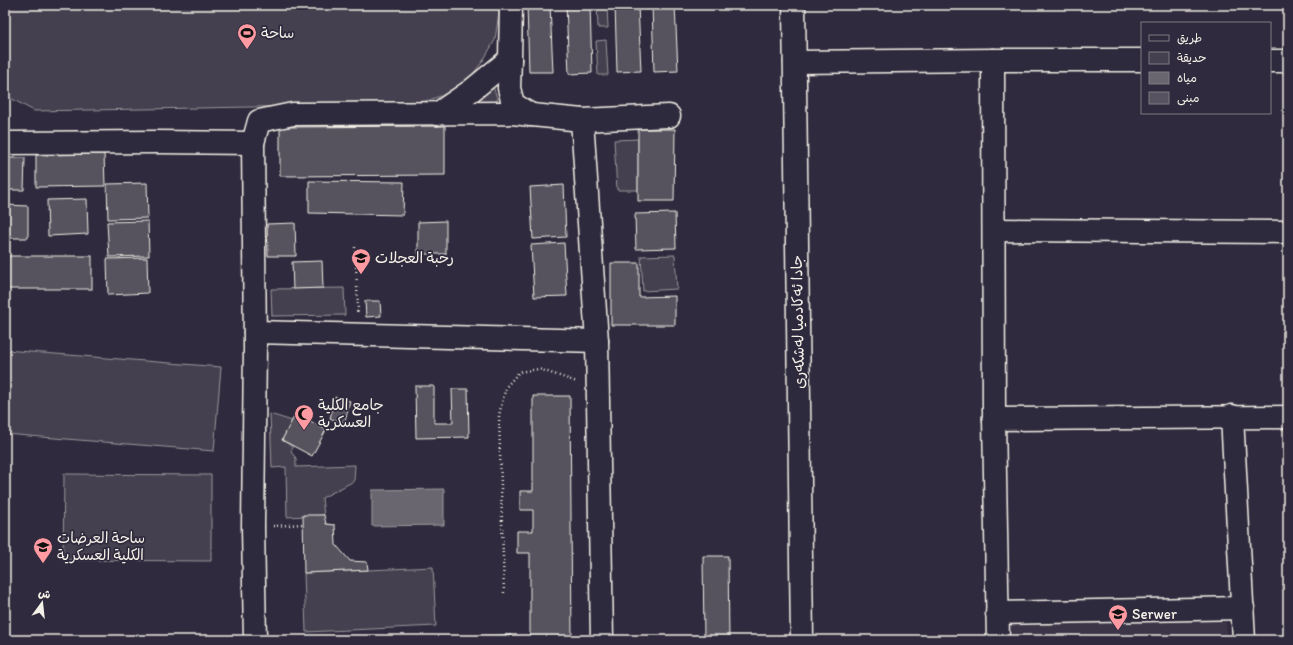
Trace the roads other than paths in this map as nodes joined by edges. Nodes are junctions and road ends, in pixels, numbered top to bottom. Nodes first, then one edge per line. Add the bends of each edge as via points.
1 (511, 5) edge
2 (794, 5) edge
3 (510, 59) junction
4 (993, 60) junction
5 (1141, 60) edge
6 (1271, 61) edge
7 (1288, 61) edge
8 (795, 62) junction
9 (437, 114) junction
10 (531, 115) junction
11 (669, 116) dead end
12 (582, 120) junction
13 (253, 143) junction
14 (5, 144) edge
15 (994, 230) junction
16 (1288, 232) edge
17 (255, 332) junction
18 (597, 341) junction
19 (1232, 416) junction
20 (1288, 417) edge
21 (994, 419) junction
22 (1243, 608) junction
23 (997, 613) junction
24 (255, 640) edge
25 (602, 640) edge
26 (802, 640) edge
27 (998, 640) edge
28 (1244, 640) edge

1 - 3 street
2 - 8 street, جادا ئه‌كادميا له‌شكه‌رى
3 - 9 street
3 - 10 street via 509,88 513,104
4 - 5 street
4 - 8 street
4 - 15 street
6 - 7 street
8 - 26 street, جادا ئه‌كادميا له‌شكه‌رى
9 - 10 street
9 - 13 street via 293,114 259,121
10 - 12 street
11 - 12 street
12 - 18 street
13 - 14 street
13 - 17 street
15 - 16 street
15 - 21 street
17 - 18 street
17 - 24 street
18 - 25 street
19 - 20 street
19 - 21 street
19 - 22 street
21 - 23 street
22 - 23 street
22 - 28 street
23 - 27 street

